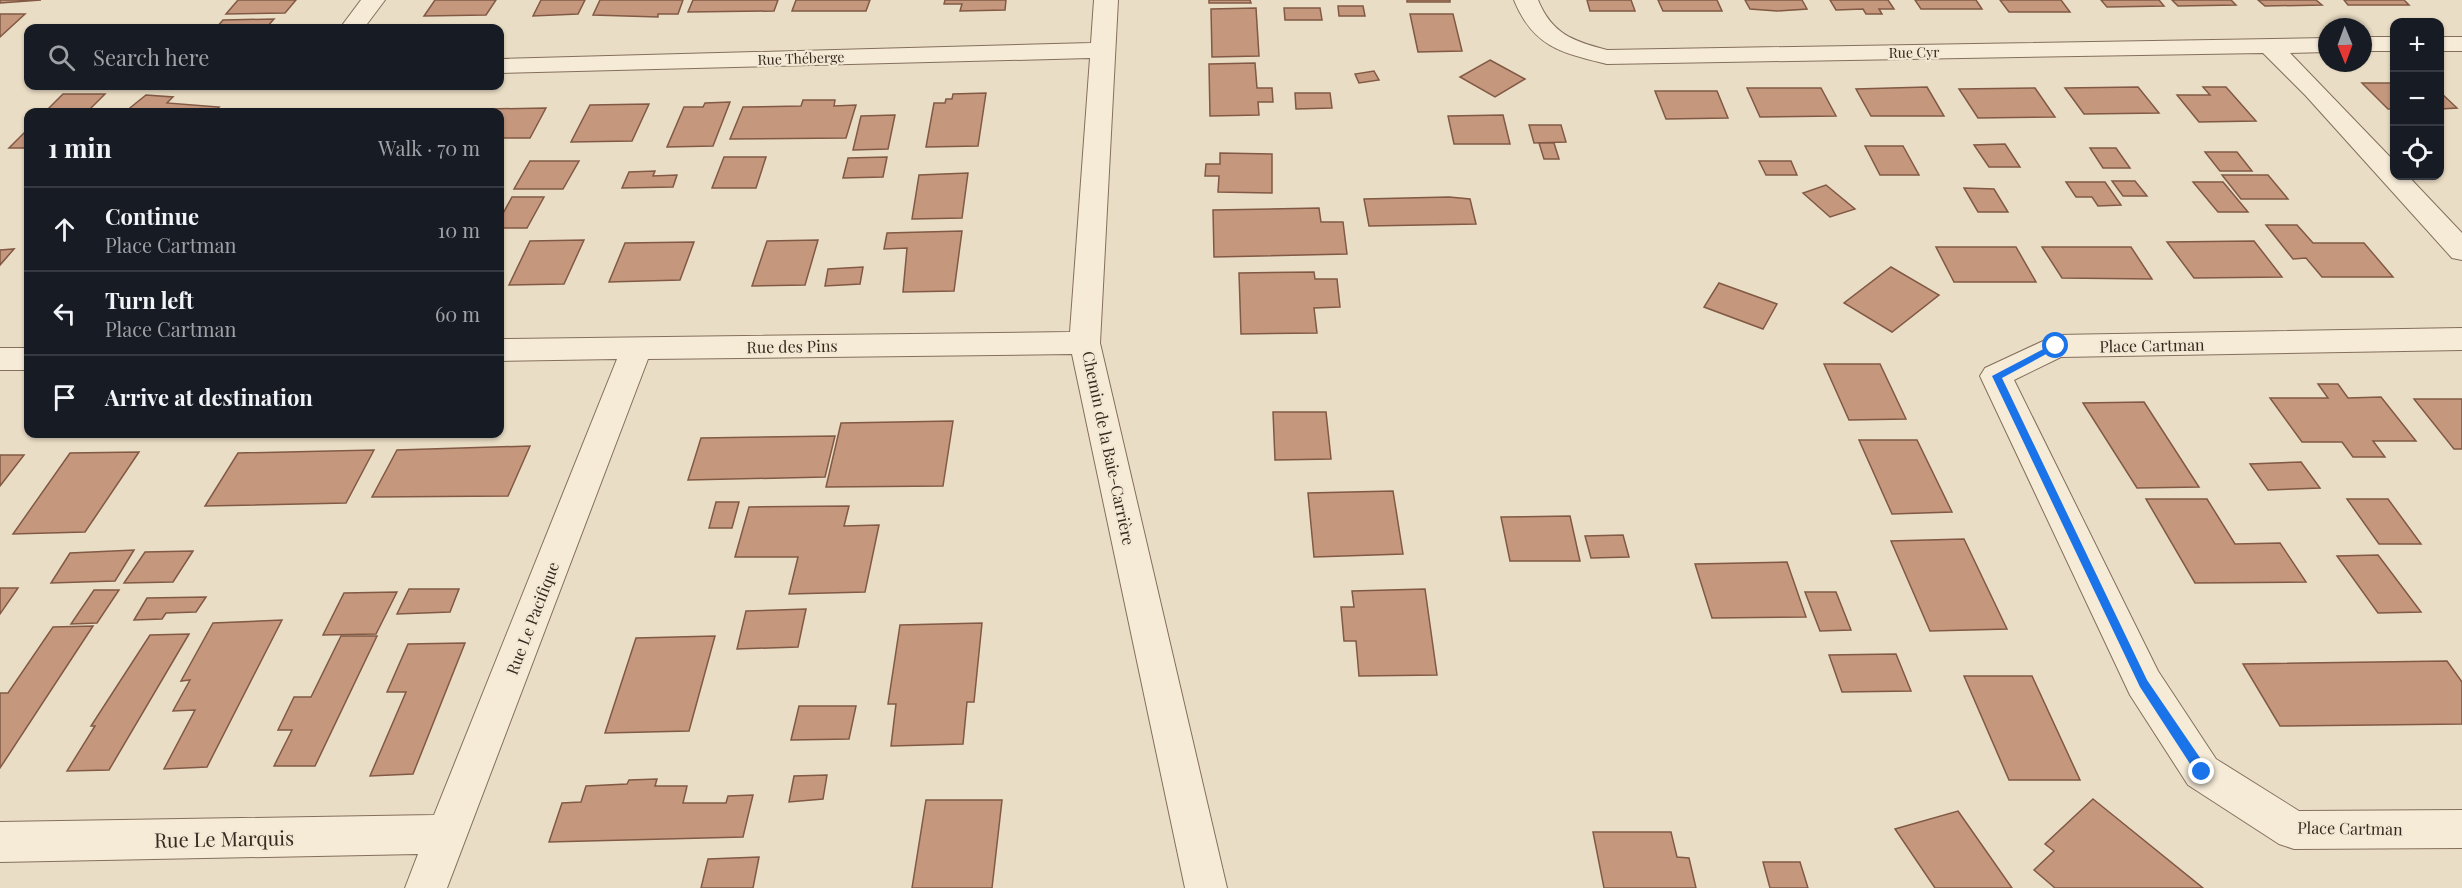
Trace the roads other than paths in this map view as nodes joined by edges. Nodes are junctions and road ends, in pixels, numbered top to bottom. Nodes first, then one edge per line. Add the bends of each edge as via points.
1 (373, 0) edge
2 (1106, 0) edge
3 (1526, 0) edge
4 (355, 24) edge
5 (2372, 44) edge
6 (2390, 44) edge
7 (2444, 44) edge
8 (2462, 44) edge
9 (2318, 45) edge
10 (2269, 46) junction
11 (1102, 50) junction
12 (504, 66) edge
13 (2462, 251) edge
14 (2462, 339) edge
15 (1085, 343) junction
16 (637, 348) junction
17 (504, 350) edge
18 (24, 358) edge
19 (0, 359) edge
20 (2462, 829) edge
21 (447, 834) junction
22 (0, 842) edge
23 (426, 888) edge
24 (1206, 888) edge

1 - 4 street
2 - 11 street, Chemin de la Baie-Carrière
3 - 10 street, Rue Cyr via 1532,19 1545,34 1571,48 1607,57
5 - 6 street
7 - 8 street
9 - 10 street, Rue Cyr
10 - 13 street
11 - 12 street, Rue Théberge
11 - 15 street, Chemin de la Baie-Carrière
14 - 20 street, Place Cartman via 2056,346 1996,376 2144,683 2202,772 2294,830
15 - 16 street, Rue des Pins
15 - 24 street, Chemin de la Baie-Carrière
16 - 17 street, Rue des Pins
16 - 21 street, Rue Le Pacifique
18 - 19 street
21 - 22 street, Rue Le Marquis
21 - 23 street, Rue Le Pacifique

